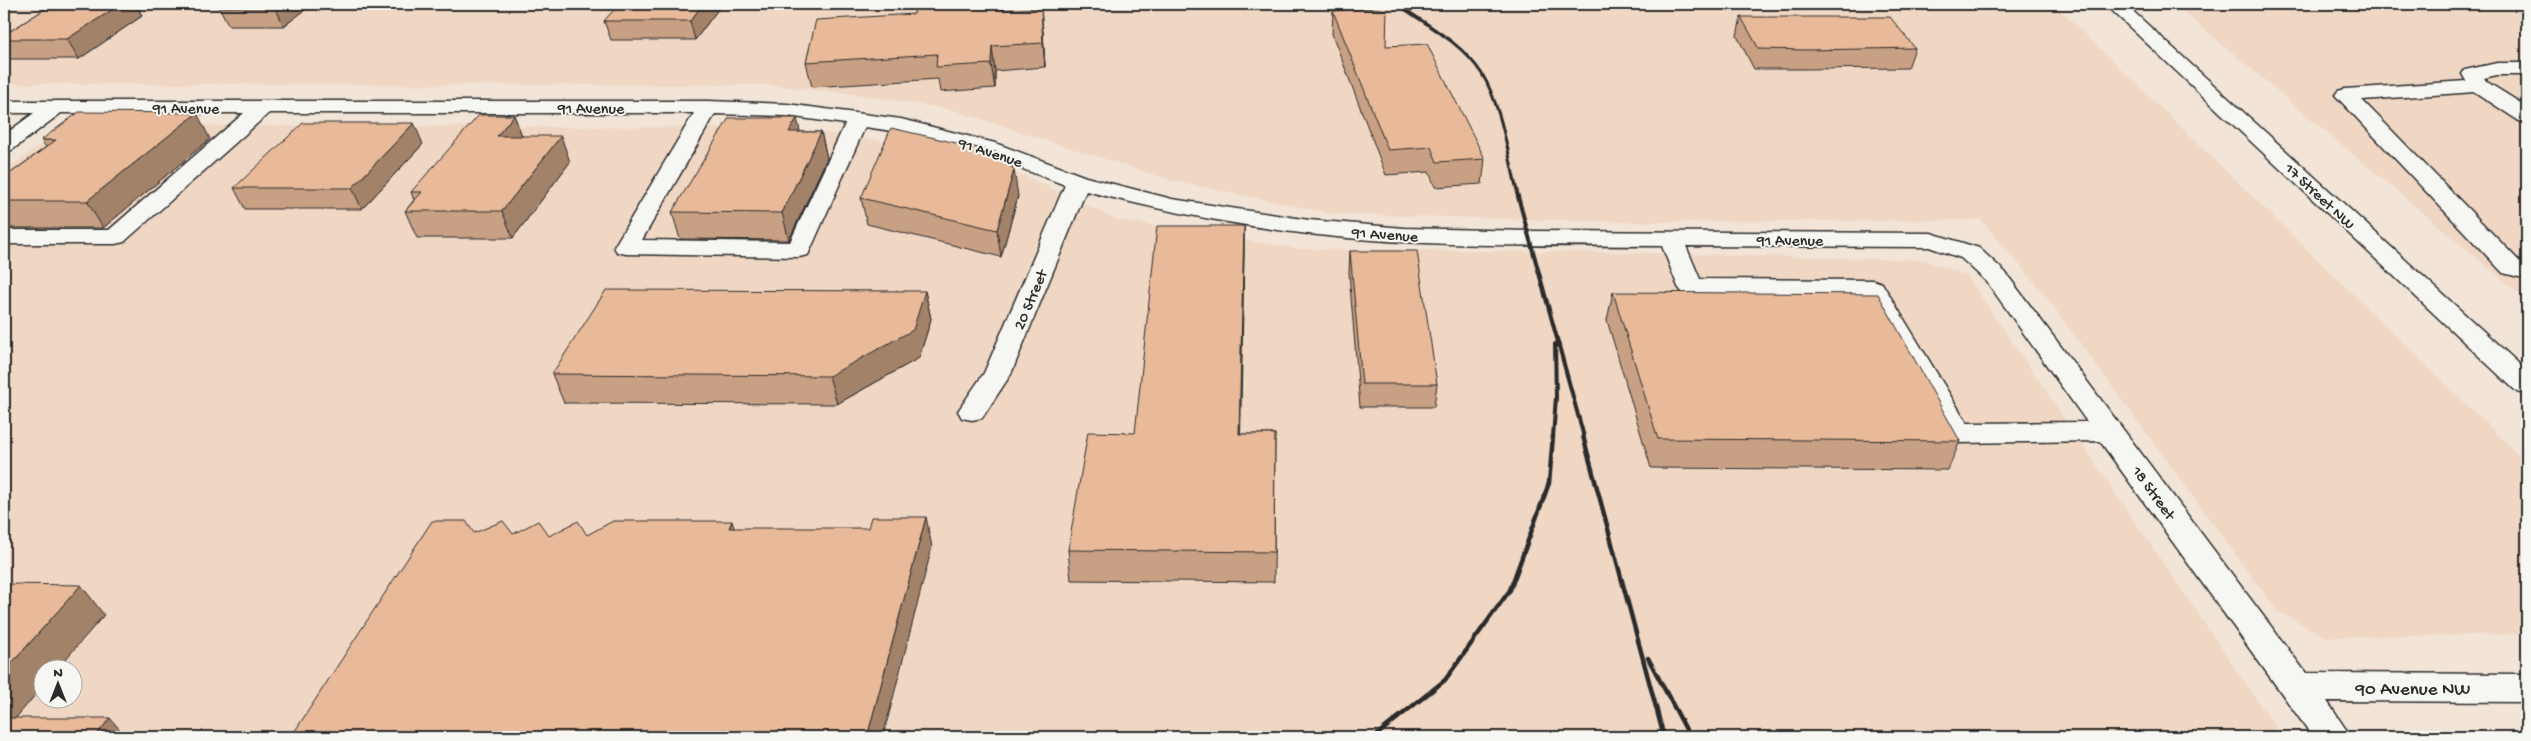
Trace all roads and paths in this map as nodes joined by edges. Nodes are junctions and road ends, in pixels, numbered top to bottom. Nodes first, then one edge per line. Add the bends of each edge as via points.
1 (2114, 4) edge
2 (2527, 69) edge
3 (2479, 86) junction
4 (4, 107) edge
5 (56, 107) junction
6 (264, 107) junction
7 (708, 107) junction
8 (2527, 116) edge
9 (858, 118) junction
10 (4, 145) edge
11 (1078, 182) junction
12 (4, 237) edge
13 (1671, 239) junction
14 (1970, 253) joint
15 (2527, 271) edge
16 (2527, 386) edge
17 (972, 411) dead end
18 (2110, 431) junction
19 (2298, 687) junction
20 (2527, 688) edge
21 (2333, 737) edge

1 - 16 street, 17 Street NW
2 - 3 street via 2497,69 2472,74
3 - 8 street
3 - 15 street via 2344,95 2512,268
4 - 5 street, 91 Avenue
5 - 6 street, 91 Avenue
5 - 10 street
6 - 7 street, 91 Avenue
6 - 12 street via 115,237
7 - 9 street, 91 Avenue via 787,110
7 - 9 street via 626,247 799,250
9 - 11 street, 91 Avenue via 901,125 987,148
11 - 13 street, 91 Avenue via 1172,206 1309,227 1404,235
11 - 17 street, 20 Street via 997,374
13 - 14 street, 91 Avenue via 1931,240
13 - 18 street via 1691,287 1873,288 1958,433
14 - 18 street, 18 Street via 1996,277
18 - 19 street, 18 Street
19 - 20 street, 90 Avenue NW
19 - 21 street, 18 Street

